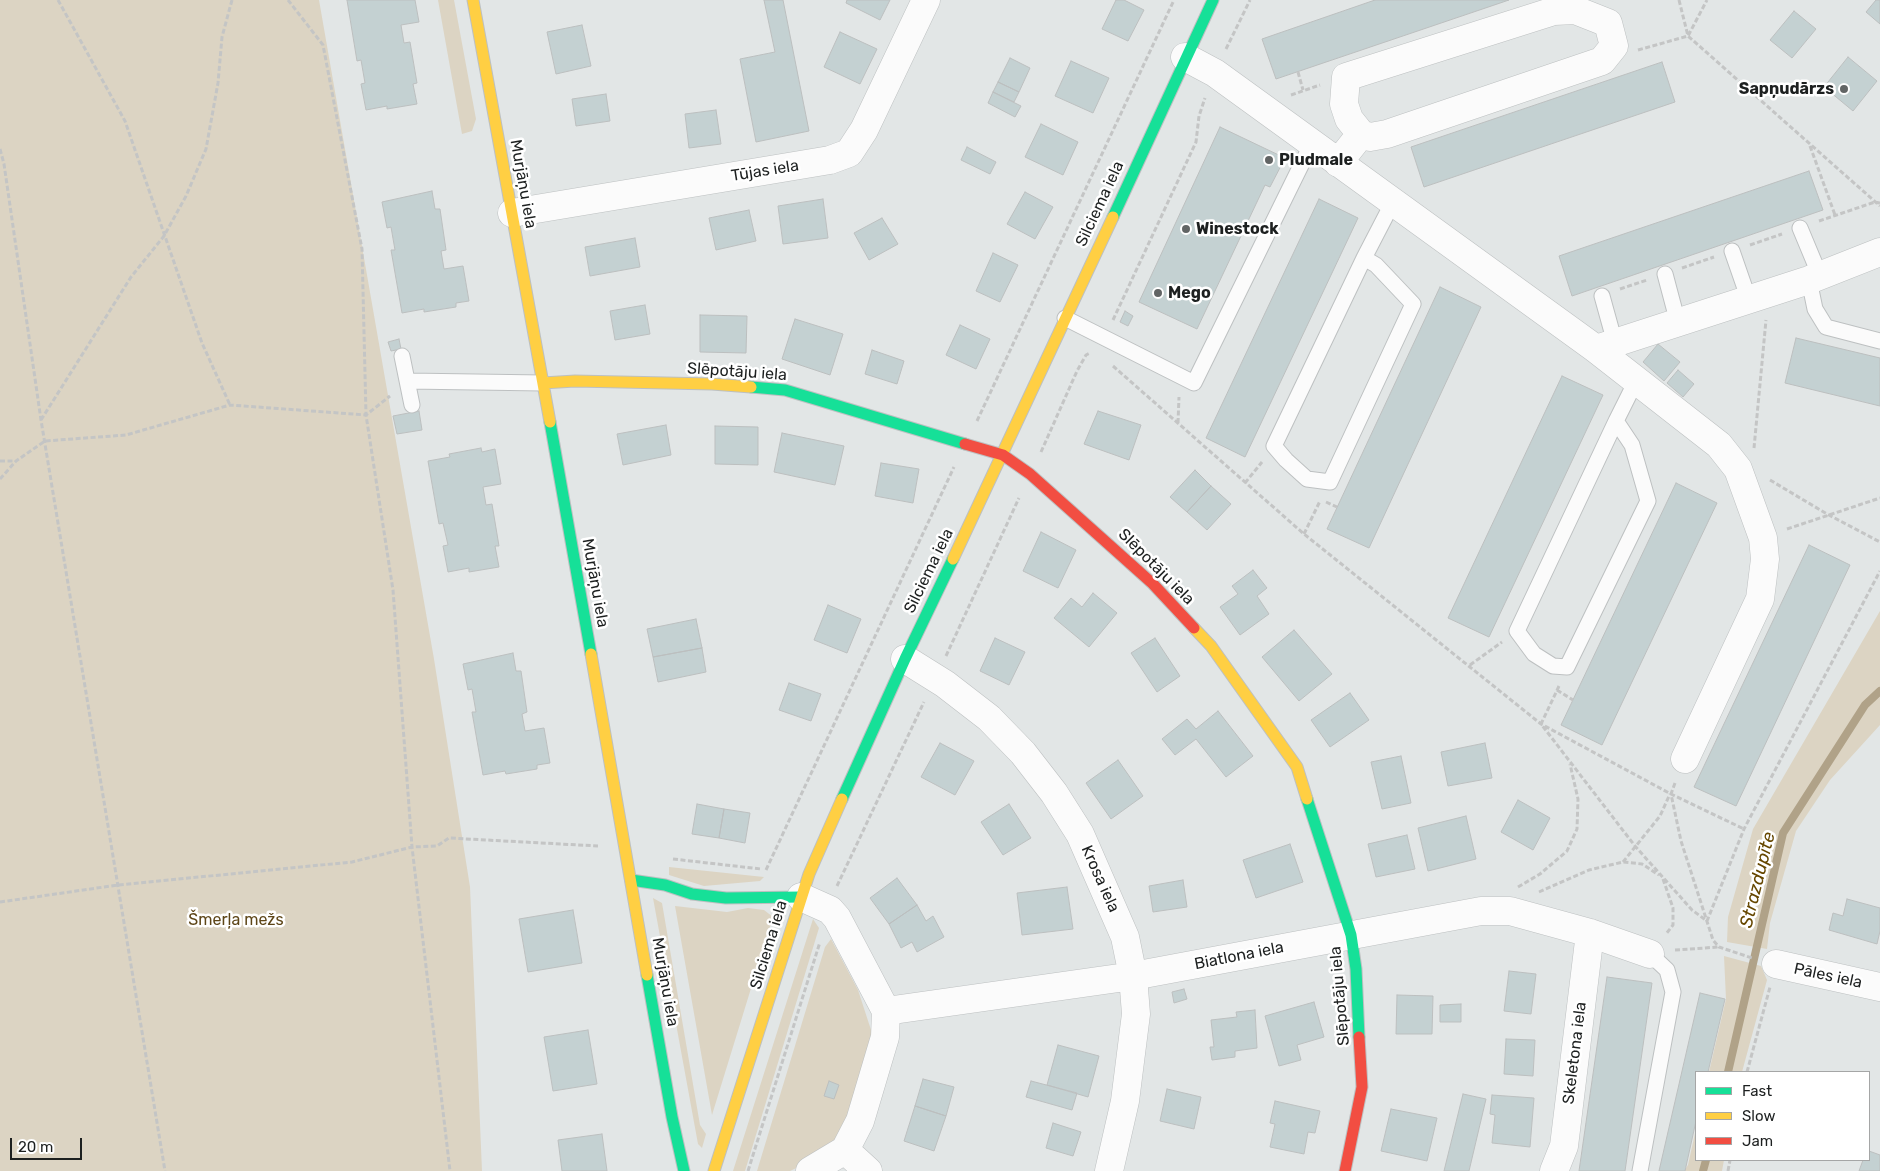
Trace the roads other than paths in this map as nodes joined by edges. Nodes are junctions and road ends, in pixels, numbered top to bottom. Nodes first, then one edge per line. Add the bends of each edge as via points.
1 (473, 0) edge
2 (926, 0) edge
3 (1213, 0) edge
4 (1186, 57) junction
5 (1361, 134) junction
6 (1312, 143) junction
7 (1338, 163) junction
8 (1393, 202) junction
9 (512, 213) junction
10 (1800, 228) road end
11 (1732, 251) road end
12 (1880, 252) edge
13 (1364, 258) junction
14 (1665, 274) road end
15 (1814, 278) junction
16 (1602, 296) road end
17 (1758, 297) junction
18 (1065, 318) junction
19 (1678, 323) junction
20 (1880, 341) edge
21 (1606, 346) junction
22 (402, 356) dead end
23 (1637, 379) junction
24 (408, 381) junction
25 (543, 383) junction
26 (412, 405) dead end
27 (1616, 421) junction
28 (1003, 455) junction
29 (905, 659) junction
30 (1685, 759) road end
31 (631, 880) junction
32 (805, 886) junction
33 (1590, 933) junction
34 (1351, 935) junction
35 (1650, 954) joint
36 (1776, 964) road end
37 (1133, 976) junction
38 (1880, 987) edge
39 (886, 1011) junction
40 (845, 1150) junction
41 (684, 1171) edge
42 (714, 1171) edge
43 (810, 1171) edge
44 (868, 1171) edge
45 (1109, 1171) edge
46 (1344, 1171) edge
47 (1554, 1171) edge
48 (1640, 1171) edge

1 - 9 street, Murjāņu iela
2 - 9 street, Tūjas iela via 864,130 849,153 830,160
3 - 4 street, Silciema iela
4 - 6 street via 1215,73
4 - 18 street, Silciema iela
5 - 5 street via 1349,119 1344,104 1346,77 1554,11 1575,10 1608,23 1614,46 1602,61 1387,134 1370,137
5 - 7 street
6 - 7 street
6 - 18 lane via 1194,383
7 - 8 street
8 - 13 lane
8 - 21 street
9 - 25 street, Murjāņu iela
10 - 15 lane
11 - 17 lane
12 - 15 street
13 - 13 lane via 1376,265 1413,304 1330,482 1306,479 1274,446
14 - 19 lane
15 - 17 street
15 - 20 lane via 1815,309 1826,327
16 - 21 lane
17 - 19 street
18 - 28 street, Silciema iela
19 - 21 street
21 - 23 street
22 - 24 lane
23 - 27 lane
23 - 30 street via 1745,469 1763,538 1765,558 1760,599
24 - 25 lane
24 - 26 lane
25 - 28 street, Slēpotāju iela via 712,384 785,390
25 - 31 street, Murjāņu iela
27 - 27 lane via 1632,445 1648,501 1568,667 1553,666 1534,654 1518,631
28 - 29 street, Silciema iela
28 - 34 street, Slēpotāju iela via 1030,474 1153,584 1211,646 1254,704 1297,767
29 - 32 street, Silciema iela
29 - 37 street, Krosa iela via 989,718 1023,753 1054,793 1080,834 1125,937
31 - 32 street via 726,898
31 - 41 street, Murjāņu iela
32 - 39 street via 837,918
32 - 42 street, Silciema iela
33 - 34 street, Biatlona iela via 1512,900 1482,911
33 - 35 street, Biatlona iela
33 - 47 street, Skeletona iela via 1564,1146
34 - 37 street, Biatlona iela
34 - 46 street, Slēpotāju iela via 1356,969 1362,1087
35 - 48 lane via 1667,970 1672,992
36 - 38 street, Pāles iela
37 - 39 street, Biatlona iela
37 - 45 street, Krosa iela via 1136,1014 1125,1101
39 - 40 street via 885,1037 860,1121
40 - 43 street
40 - 44 street

